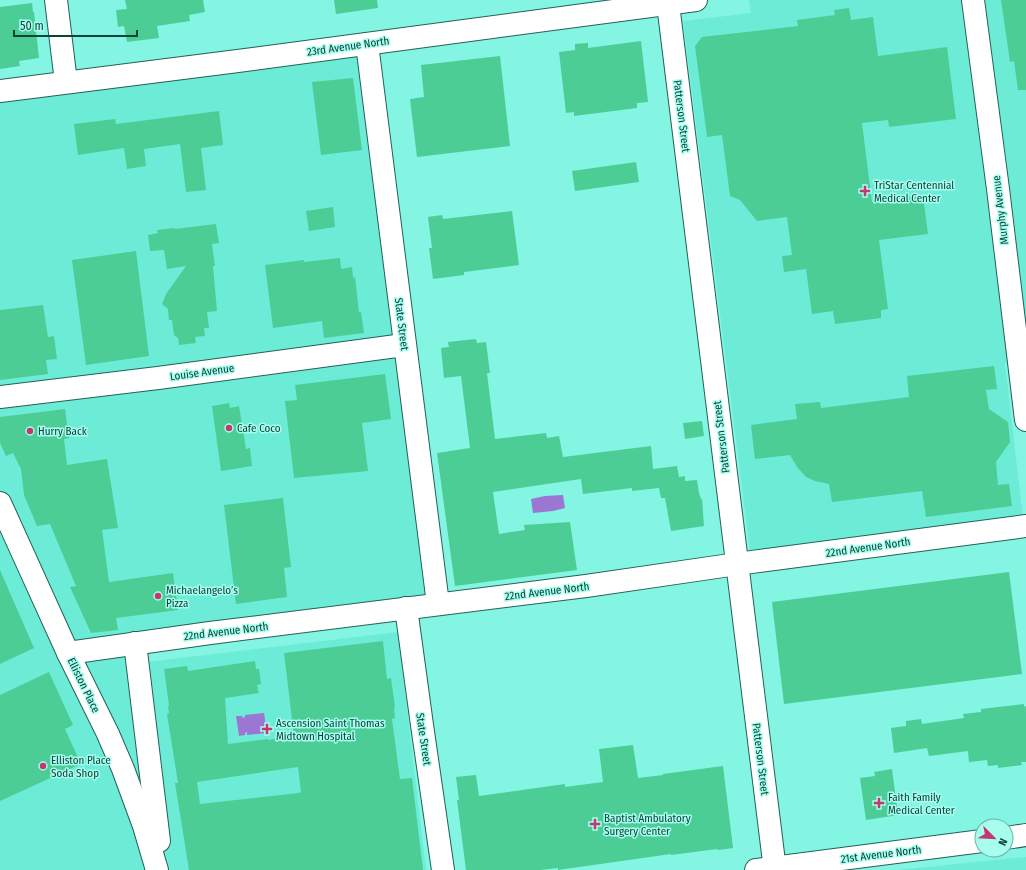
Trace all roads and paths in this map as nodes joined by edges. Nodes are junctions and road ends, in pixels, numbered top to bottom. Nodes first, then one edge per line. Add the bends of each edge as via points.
1 (56, 0) edge
2 (696, 0) edge
3 (973, 0) edge
4 (668, 4) junction
5 (367, 44) junction
6 (66, 82) junction
7 (0, 90) edge
8 (404, 345) junction
9 (0, 397) edge
10 (1026, 420) edge
11 (0, 503) edge
12 (1026, 526) edge
13 (736, 564) junction
14 (438, 604) junction
15 (406, 608) junction
16 (135, 643) junction
17 (68, 653) junction
18 (1026, 835) edge
19 (1014, 837) edge
20 (974, 842) edge
21 (769, 869) edge
22 (157, 870) edge
23 (162, 870) edge
24 (443, 870) edge

1 - 6 street
2 - 4 street, 23rd Avenue North
3 - 10 street, Murphy Avenue
4 - 5 street, 23rd Avenue North
4 - 13 street, Patterson Street
5 - 6 street, 23rd Avenue North
5 - 8 street, State Street
6 - 7 street, 23rd Avenue North
8 - 9 street, Louise Avenue
8 - 14 street, State Street
11 - 17 street, Elliston Place
12 - 13 street, 22nd Avenue North
13 - 14 street, 22nd Avenue North
13 - 21 street, Patterson Street
14 - 15 street, 22nd Avenue North
15 - 16 street, 22nd Avenue North
15 - 24 street, State Street
16 - 17 street, 22nd Avenue North
16 - 23 street
17 - 22 street, Elliston Place via 123,769
18 - 19 street
20 - 21 street, 21st Avenue North

